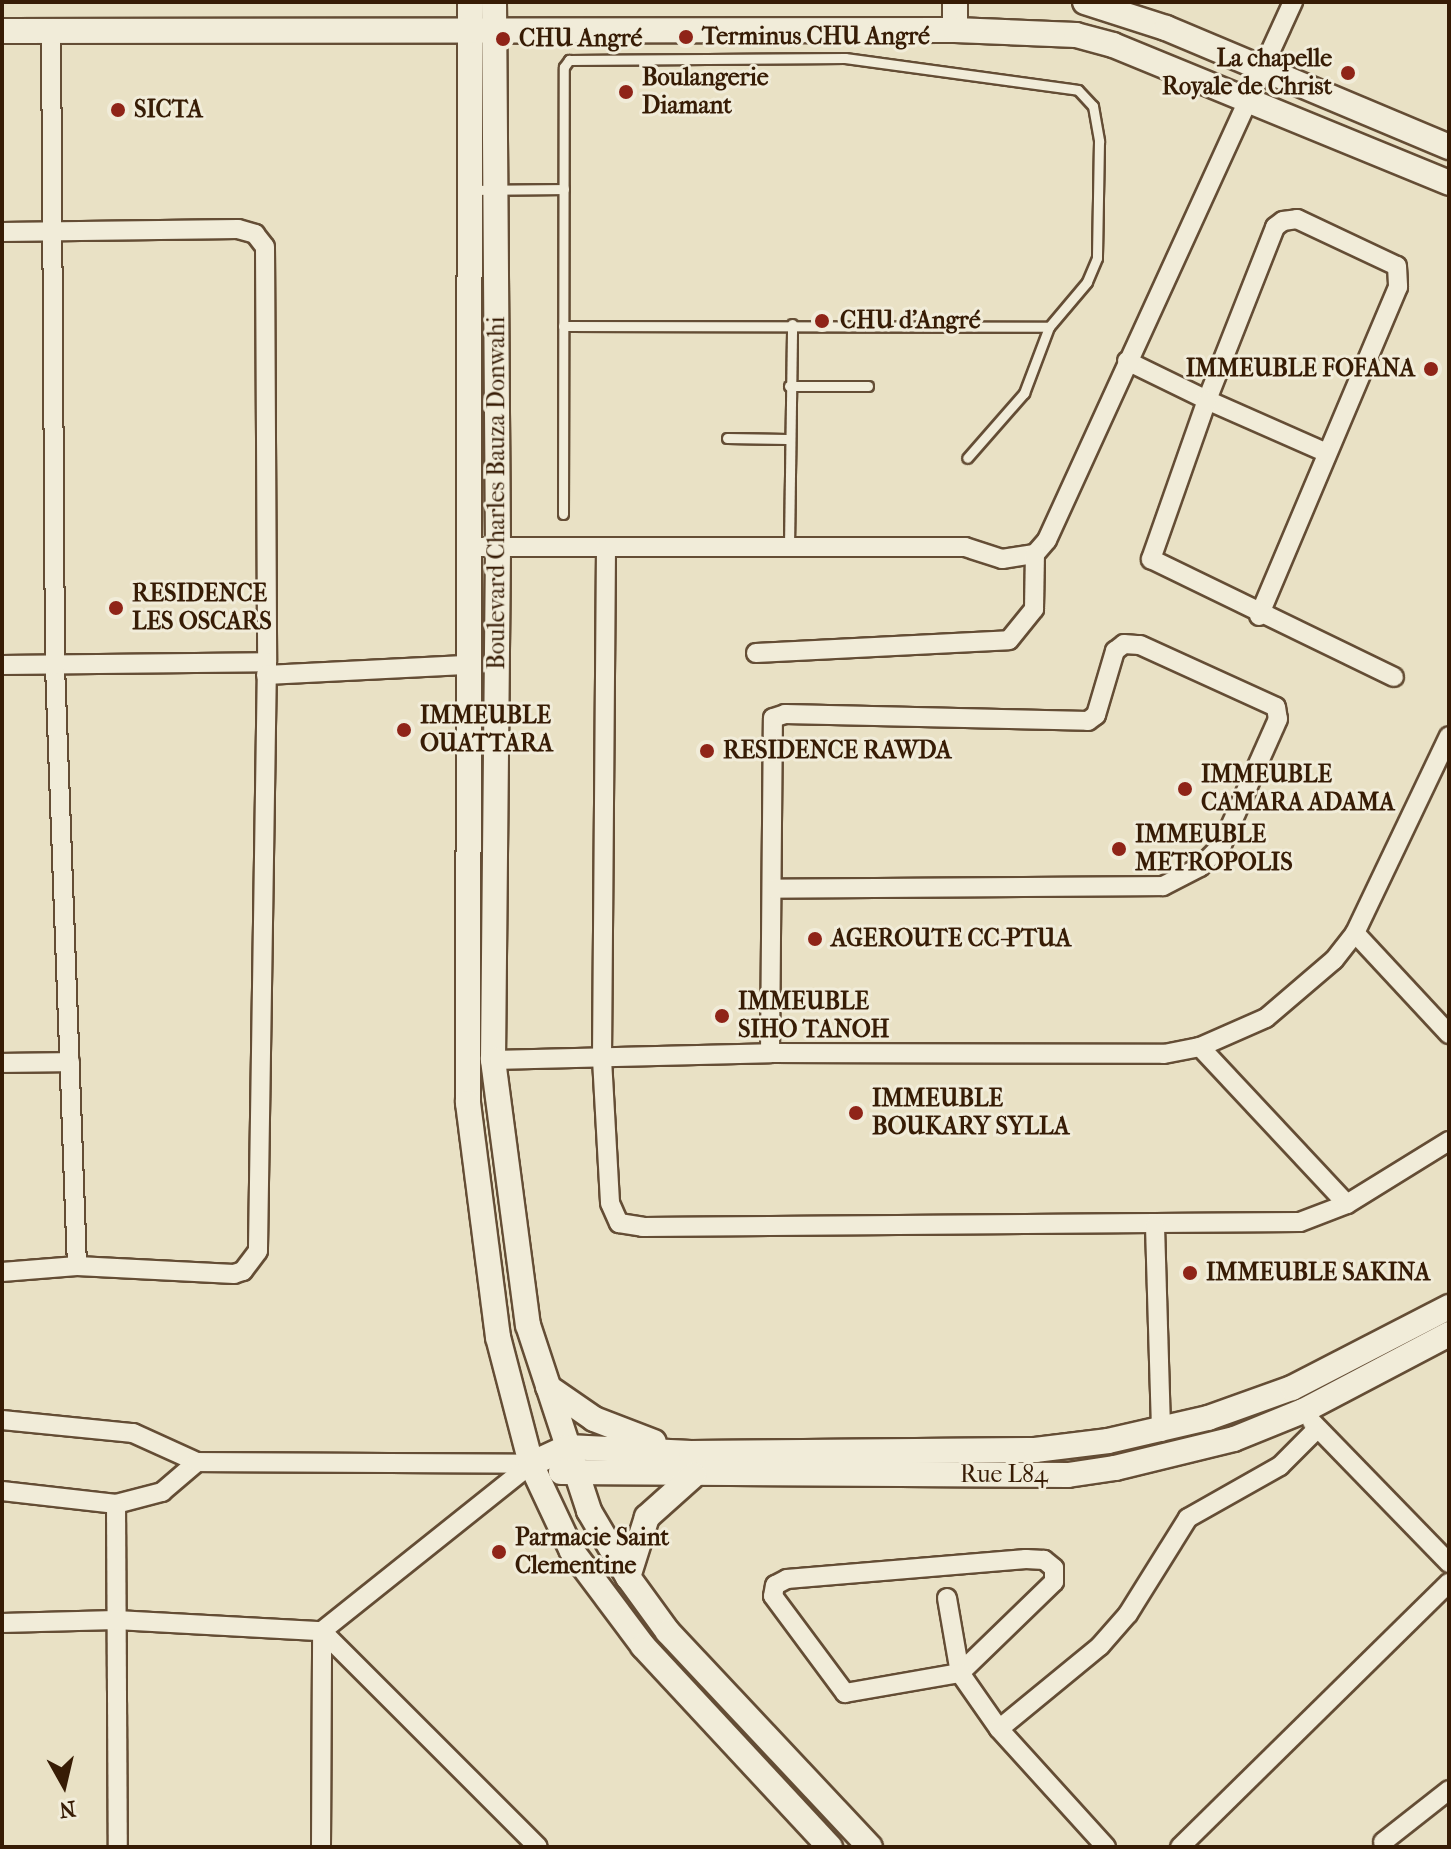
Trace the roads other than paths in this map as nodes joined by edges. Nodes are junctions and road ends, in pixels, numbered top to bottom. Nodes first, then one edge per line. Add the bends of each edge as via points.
1 (470, 2) edge
2 (494, 2) edge
3 (955, 2) edge
4 (1085, 2) edge
5 (1293, 2) edge
6 (955, 30) junction
7 (2, 31) edge
8 (51, 31) junction
9 (483, 31) junction
10 (1263, 70) junction
11 (1248, 101) junction
12 (1449, 147) edge
13 (1449, 183) edge
14 (564, 189) junction
15 (471, 190) junction
16 (498, 190) junction
17 (2, 232) edge
18 (52, 233) junction
19 (792, 324) junction
20 (563, 326) junction
21 (1049, 327) junction
22 (1127, 361) junction
23 (789, 386) junction
24 (868, 386) dead end
25 (1207, 400) junction
26 (727, 438) dead end
27 (787, 439) junction
28 (1327, 453) junction
29 (967, 458) dead end
30 (563, 514) dead end
31 (467, 547) junction
32 (789, 547) junction
33 (498, 548) junction
34 (606, 549) junction
35 (1035, 554) junction
36 (1259, 616) junction
37 (756, 653) dead end
38 (2, 665) edge
39 (55, 665) junction
40 (465, 665) junction
41 (267, 669) junction
42 (1394, 677) dead end
43 (1447, 746) edge
44 (773, 889) junction
45 (1355, 933) junction
46 (1449, 1034) edge
47 (1200, 1047) junction
48 (770, 1053) junction
49 (602, 1059) junction
50 (493, 1060) junction
51 (70, 1062) junction
52 (2, 1063) edge
53 (1449, 1141) edge
54 (1347, 1204) junction
55 (1155, 1226) junction
56 (77, 1266) junction
57 (2, 1272) edge
58 (1449, 1307) edge
59 (1449, 1334) edge
60 (548, 1387) junction
61 (2, 1420) edge
62 (1310, 1420) junction
63 (1161, 1432) junction
64 (567, 1447) junction
65 (197, 1462) junction
66 (531, 1464) junction
67 (692, 1464) junction
68 (575, 1476) junction
69 (2, 1491) edge
70 (116, 1504) junction
71 (1449, 1563) edge
72 (628, 1577) junction
73 (1449, 1583) edge
74 (947, 1598) dead end
75 (116, 1620) junction
76 (2, 1623) edge
77 (322, 1631) junction
78 (960, 1673) junction
79 (999, 1729) junction
80 (1449, 1790) edge
81 (521, 1839) edge
82 (1383, 1845) edge
83 (118, 1847) edge
84 (321, 1847) edge
85 (538, 1847) edge
86 (830, 1847) edge
87 (870, 1847) edge
88 (1106, 1847) edge
89 (1180, 1847) edge

1 - 9 main road
2 - 9 main road
3 - 6 main road
4 - 10 main road via 1166,28
5 - 10 street
6 - 9 main road
6 - 11 main road via 1076,35
7 - 8 main road
8 - 9 main road
8 - 18 street
9 - 15 main road, Boulevard Charles Bauza Donwahi
9 - 16 main road, Boulevard Charles Bauza Donwahi
10 - 11 street
10 - 12 main road
11 - 13 main road
11 - 22 street
14 - 16 lane
14 - 20 lane
14 - 21 lane via 564,67 569,60 845,58 1078,90 1093,106 1099,141 1101,229 1087,282
15 - 16 lane
15 - 31 main road, Boulevard Charles Bauza Donwahi
16 - 33 main road, Boulevard Charles Bauza Donwahi
17 - 18 street
18 - 39 street
18 - 41 street via 238,229 255,234 265,247
19 - 20 lane
19 - 21 lane
19 - 23 lane
20 - 30 lane
21 - 29 lane via 1024,393
22 - 25 street
22 - 35 street via 1047,540
23 - 24 lane
23 - 27 lane
25 - 28 street
25 - 28 street via 1275,227 1297,219 1397,266 1398,287
25 - 36 street via 1151,559
26 - 27 lane
27 - 32 lane
28 - 36 street
31 - 33 street
31 - 40 main road, Boulevard Charles Bauza Donwahi
32 - 34 street
32 - 35 street via 965,547 1002,559
33 - 34 street
33 - 50 main road, Boulevard Charles Bauza Donwahi
34 - 49 street
35 - 37 street via 1034,609 1009,640
36 - 42 street
38 - 39 street
39 - 41 street
39 - 51 street
40 - 41 street
40 - 66 main road, Boulevard Charles Bauza Donwahi via 468,1103 498,1337
41 - 56 street via 258,1251 234,1274
43 - 45 street
44 - 44 street via 1163,886 1200,867 1222,845 1278,719 1276,707 1140,645 1124,644 1115,651 1096,715 1088,721 785,714 773,718
44 - 48 street
45 - 46 street
45 - 47 street via 1334,960 1266,1018
47 - 48 street via 1164,1054
47 - 54 street
48 - 49 street
49 - 50 street
49 - 55 street via 610,1203 619,1223
50 - 60 main road, Boulevard Charles Bauza Donwahi via 520,1278
51 - 52 street
51 - 56 street
53 - 54 street
54 - 55 street via 1300,1222
55 - 63 street
56 - 57 street
58 - 63 main road via 1292,1388
59 - 62 main road, Rue L84
60 - 64 main road, Boulevard Charles Bauza Donwahi
60 - 67 main road via 594,1419
61 - 65 street via 133,1433
62 - 67 main road, Rue L84 via 1165,1458 1068,1475
62 - 71 street
62 - 79 street via 1280,1466 1188,1518 1128,1614 1100,1646
63 - 67 main road via 1035,1450
64 - 66 main road
64 - 67 main road
64 - 68 main road, Boulevard Charles Bauza Donwahi
65 - 66 street
65 - 70 street via 162,1492
66 - 68 main road, Rue L84
66 - 77 street
66 - 86 main road, Boulevard Charles Bauza Donwahi via 572,1551 643,1646
67 - 68 main road, Rue L84
67 - 72 main road via 647,1517
68 - 72 main road, Boulevard Charles Bauza Donwahi
69 - 70 street
70 - 75 street
72 - 87 main road, Boulevard Charles Bauza Donwahi via 668,1632
73 - 89 street
74 - 78 street
75 - 76 street
75 - 77 street
75 - 83 street
77 - 81 street
77 - 84 street
78 - 78 street via 845,1693 773,1596 775,1585 787,1579 1026,1559 1044,1560 1054,1568 1054,1582
78 - 79 street
79 - 88 street
80 - 82 street
81 - 85 street

